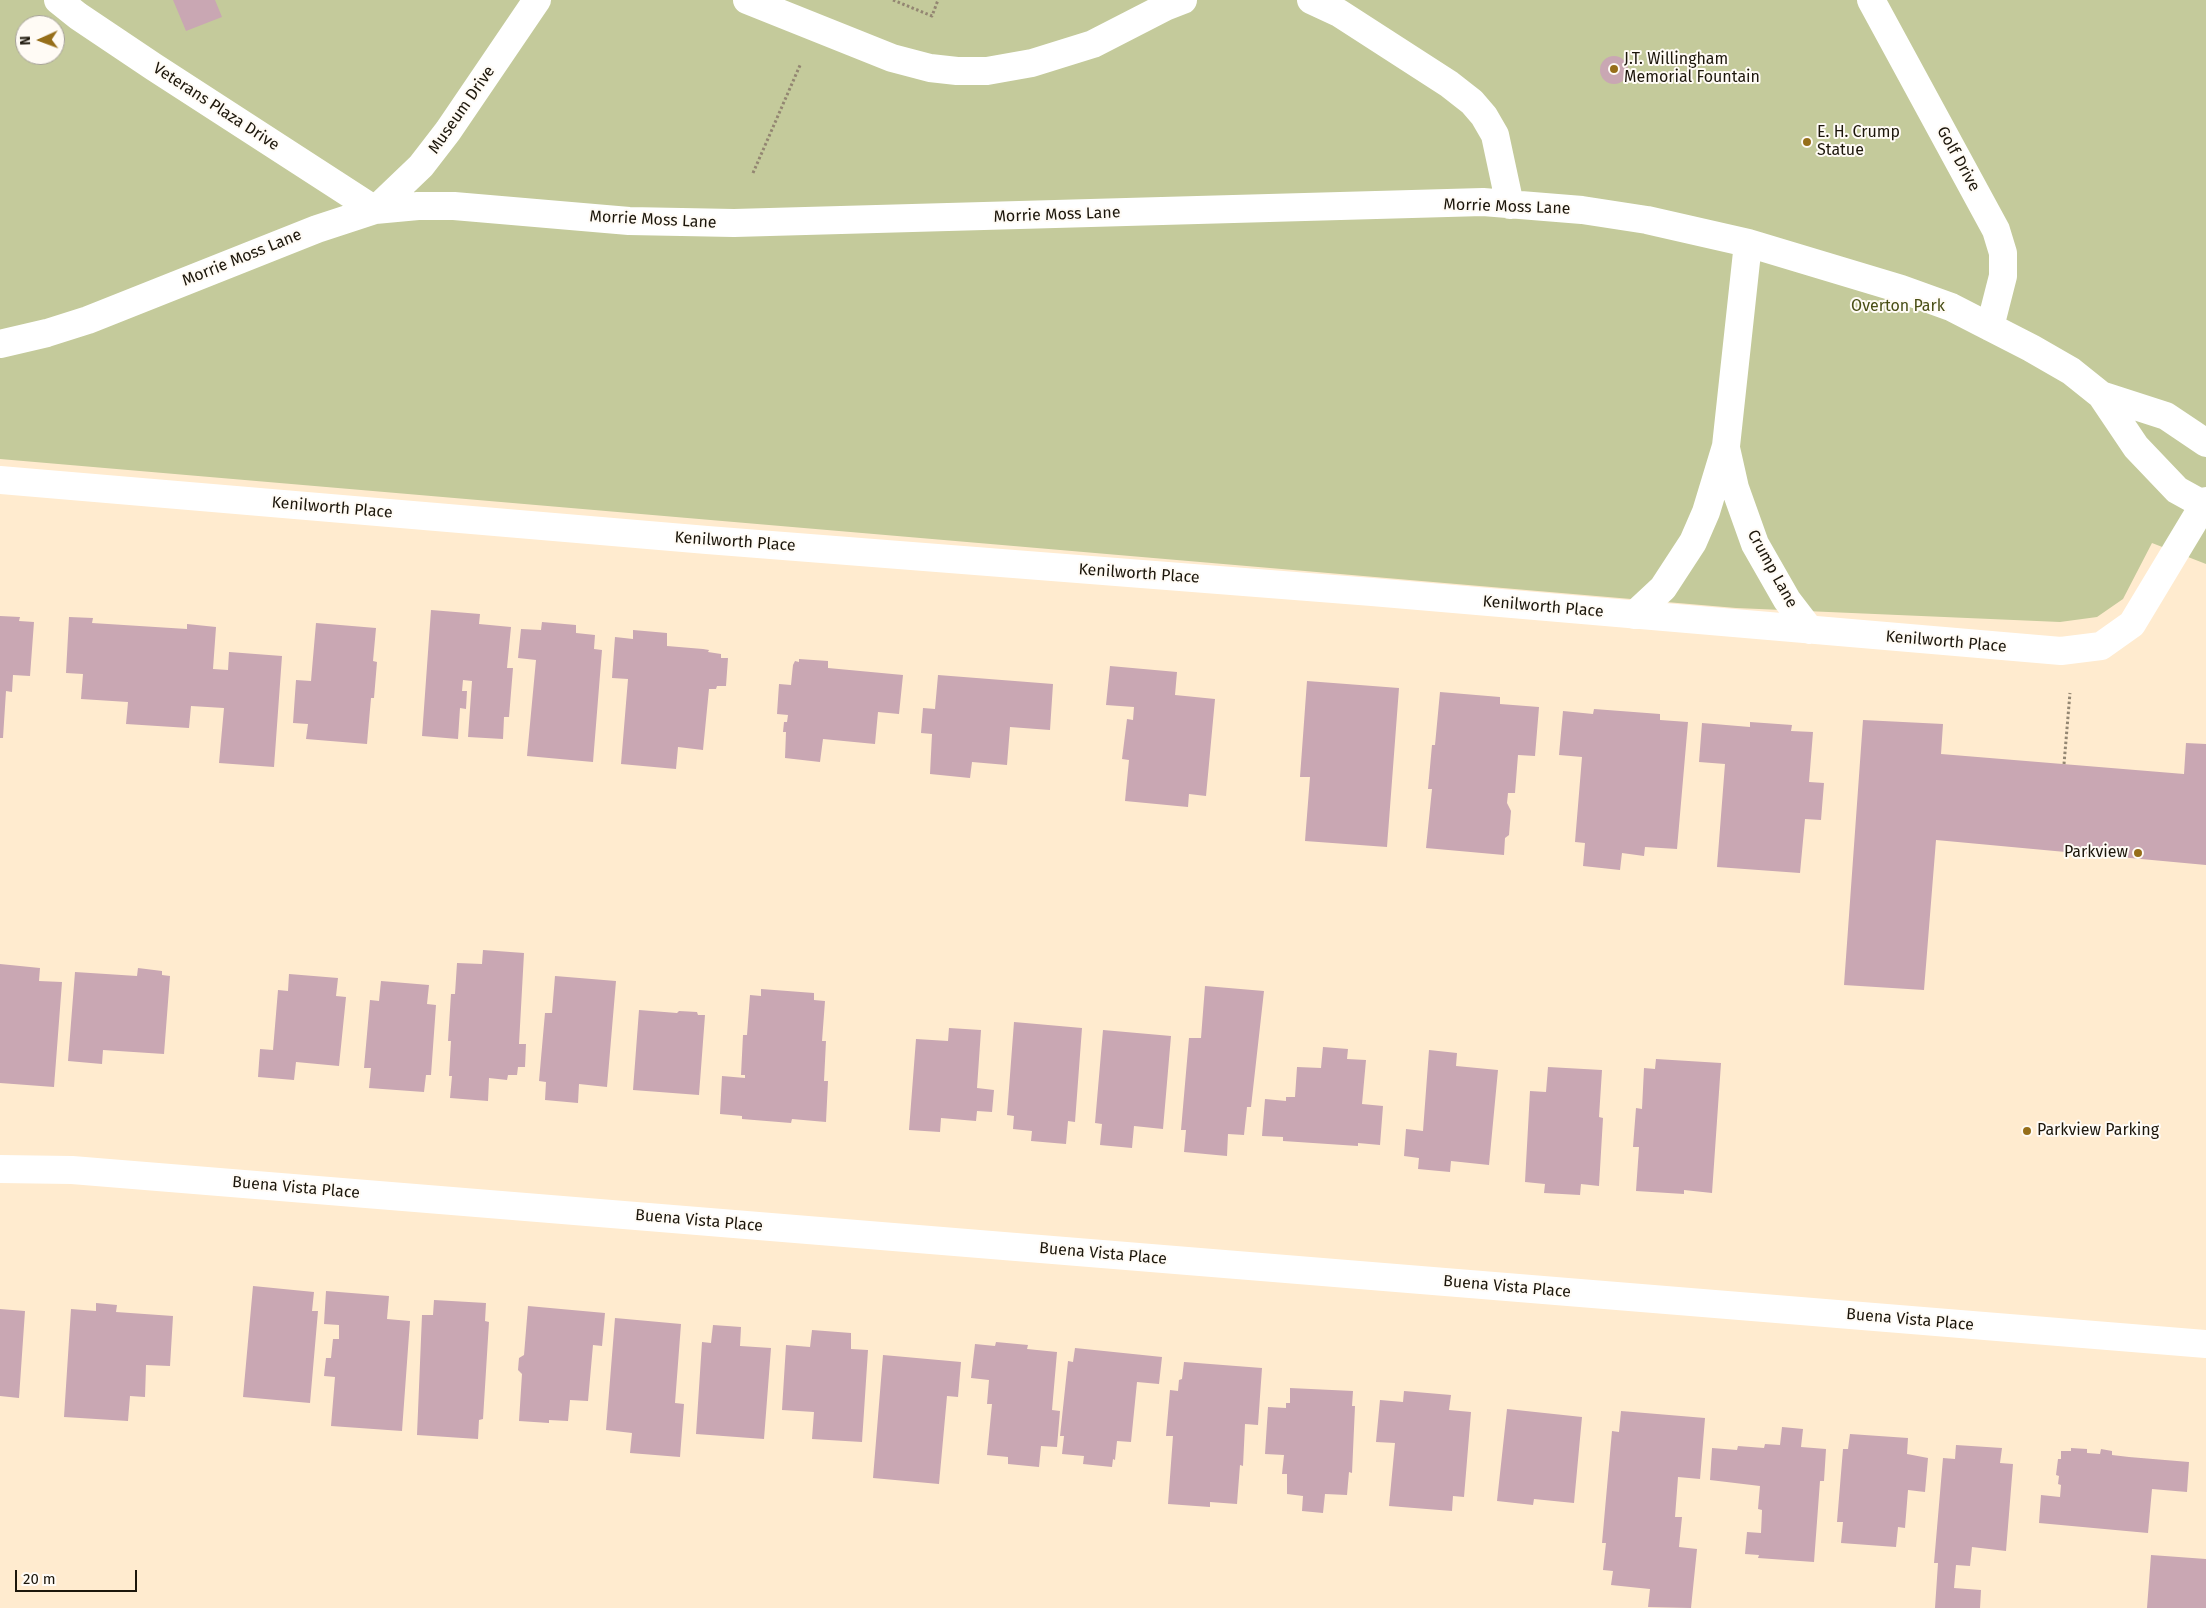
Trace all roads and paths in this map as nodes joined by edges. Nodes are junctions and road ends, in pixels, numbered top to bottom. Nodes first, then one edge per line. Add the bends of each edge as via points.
1 (58, 0) edge
2 (537, 0) edge
3 (747, 0) edge
4 (893, 0) edge
5 (938, 0) edge
6 (1183, 0) edge
7 (1311, 0) edge
8 (1871, 0) edge
9 (801, 63) dead end
10 (753, 173) dead end
11 (1510, 205) junction
12 (375, 210) junction
13 (1748, 243) junction
14 (1990, 327) junction
15 (0, 344) edge
16 (2101, 395) junction
17 (2206, 443) edge
18 (1726, 446) junction
19 (0, 480) edge
20 (2205, 504) edge
21 (1634, 614) junction
22 (1810, 630) junction
23 (2070, 693) dead end
24 (2064, 764) dead end
25 (0, 1169) edge
26 (2206, 1344) edge

1 - 12 street, Veterans Plaza Drive via 154,67
2 - 12 street, Museum Drive via 421,166
3 - 6 street via 892,58 957,71 987,71 1041,60 1093,44
4 - 5 path via 932,16
7 - 11 street via 1339,13 1472,102 1495,135
8 - 14 street, Golf Drive via 1996,230 2003,253 2003,276
9 - 10 path
11 - 12 street, Morrie Moss Lane via 1483,202 734,223 629,221 454,206
11 - 13 street, Morrie Moss Lane via 1582,210 1647,220
12 - 15 street, Morrie Moss Lane via 317,228 88,320
13 - 14 street, Morrie Moss Lane via 1901,289
13 - 18 street, Crump Lane
14 - 16 street, Morrie Moss Lane via 2071,371
16 - 17 street, Morrie Moss Lane via 2166,416
16 - 20 street, Morrie Moss Lane via 2136,446 2177,490
18 - 21 street, Crump Lane via 1706,512 1693,542 1663,588
18 - 22 street, Crump Lane via 1735,488 1755,544 1787,600
19 - 21 street, Kenilworth Place via 697,540
20 - 22 street, Kenilworth Place via 2132,624 2101,646 2038,650
21 - 22 street, Kenilworth Place
23 - 24 path
25 - 26 street, Buena Vista Place via 82,1170

